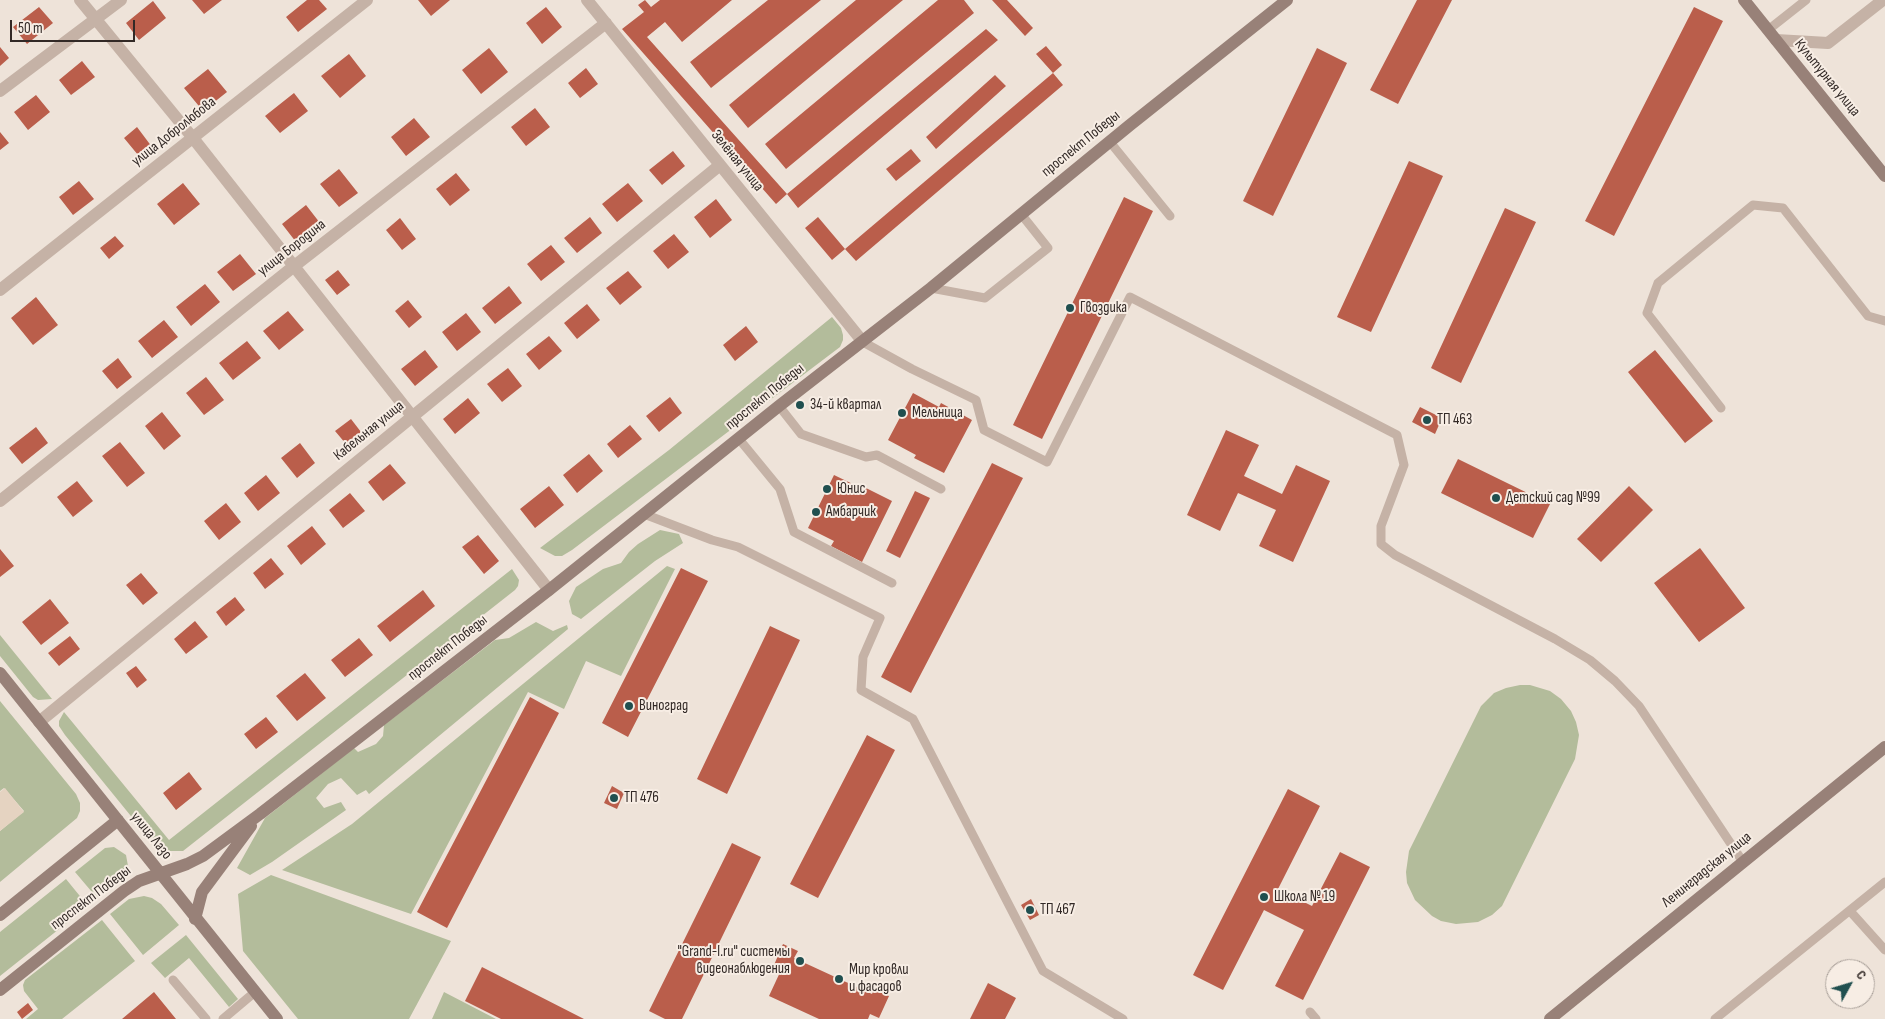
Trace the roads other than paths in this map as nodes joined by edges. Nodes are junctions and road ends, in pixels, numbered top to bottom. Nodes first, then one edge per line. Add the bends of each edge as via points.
1 (80, 0) edge
2 (121, 0) edge
3 (367, 0) edge
4 (587, 0) edge
5 (1287, 0) edge
6 (1744, 0) edge
7 (1806, 0) edge
8 (1883, 0) edge
9 (95, 18) junction
10 (606, 23) junction
11 (1772, 35) junction
12 (0, 91) edge
13 (193, 138) junction
14 (1110, 142) junction
15 (720, 165) junction
16 (1885, 176) edge
17 (1021, 214) junction
18 (1170, 216) dead end
19 (294, 267) junction
20 (931, 288) junction
21 (0, 290) edge
22 (1885, 321) edge
23 (863, 342) junction
24 (779, 406) junction
25 (1721, 408) dead end
26 (412, 417) junction
27 (739, 439) junction
28 (941, 489) dead end
29 (0, 501) edge
30 (644, 514) junction
31 (892, 583) dead end
32 (549, 590) junction
33 (0, 673) edge
34 (39, 722) junction
35 (1885, 747) edge
36 (260, 814) junction
37 (118, 820) junction
38 (1743, 862) junction
39 (161, 873) junction
40 (1885, 882) edge
41 (1850, 911) junction
42 (0, 915) edge
43 (195, 919) junction
44 (1885, 950) edge
45 (173, 980) dead end
46 (0, 990) edge
47 (255, 992) junction
48 (206, 1019) edge
49 (223, 1019) edge
50 (277, 1019) edge
51 (1123, 1019) edge
52 (1550, 1019) edge
53 (1715, 1019) edge

1 - 9 street
2 - 9 street
3 - 13 street, улица Добролюбова
4 - 10 street, Зелёная улица
5 - 14 street, проспект Победы
6 - 11 street, Культурная улица
7 - 11 lane
8 - 11 street via 1828,43
9 - 12 street
9 - 13 street
10 - 15 street, Зелёная улица
10 - 19 street, улица Бородина
11 - 16 street, Культурная улица
13 - 19 street
13 - 21 street, улица Добролюбова
14 - 17 street, проспект Победы
14 - 18 lane
15 - 23 street, Зелёная улица
15 - 26 street, Кабельная улица
17 - 20 street, проспект Победы
17 - 20 lane via 1048,248 985,298
19 - 26 street
19 - 29 street, улица Бородина
20 - 23 street, проспект Победы
22 - 25 lane via 1868,316 1783,208 1753,205 1658,283 1647,313
23 - 24 street, проспект Победы
23 - 38 lane via 976,400 984,430 1047,462 1130,297 1397,435 1404,465 1381,526 1381,544 1396,555 1555,638 1590,660 1615,681 1639,706
24 - 27 street, проспект Победы
24 - 28 lane via 801,434 866,457 877,455
26 - 32 street
26 - 34 street, Кабельная улица
27 - 30 street, проспект Победы
27 - 31 lane via 780,489 794,532
30 - 32 street, проспект Победы
30 - 51 lane via 738,547 880,618 863,657 861,690 913,719 1043,971
32 - 36 street, проспект Победы
33 - 34 street, улица Лазо
34 - 37 street, улица Лазо
35 - 38 street, Ленинградская улица
36 - 39 street, проспект Победы via 203,856
36 - 43 street, проспект Победы via 202,892
37 - 39 street, улица Лазо
37 - 42 street
38 - 52 street, Ленинградская улица
39 - 43 street, улица Лазо
39 - 46 street, проспект Победы via 124,891
40 - 41 lane
41 - 44 lane
41 - 53 lane
43 - 47 street, улица Лазо
45 - 48 lane
47 - 49 lane
47 - 50 street, улица Лазо

